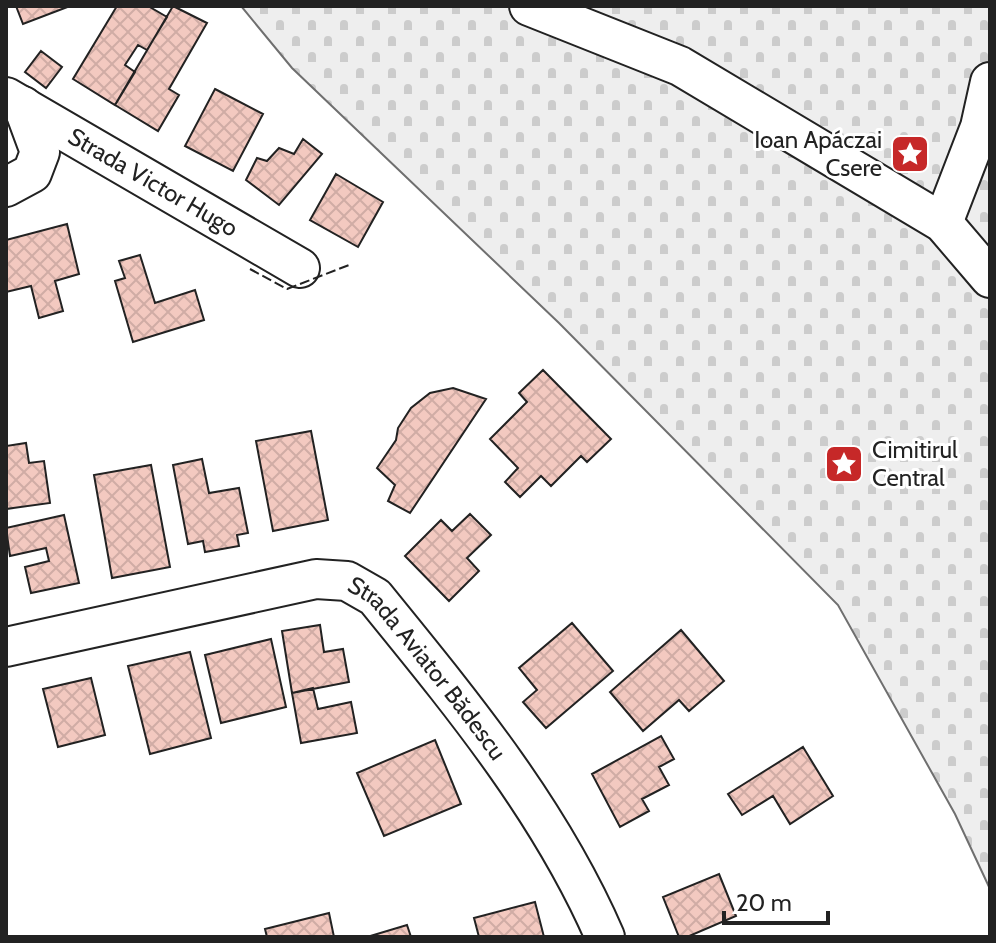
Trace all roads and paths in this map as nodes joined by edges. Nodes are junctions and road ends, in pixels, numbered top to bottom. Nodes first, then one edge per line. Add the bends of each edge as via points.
1 (529, 6) edge
2 (990, 82) edge
3 (15, 101) edge
4 (6, 187) edge
5 (943, 223) junction
6 (300, 268) dead end
7 (990, 278) edge
8 (6, 647) edge
9 (605, 937) edge

1 - 5 street via 680,66
2 - 5 street via 980,127
3 - 4 street via 40,152 32,173
3 - 6 street, Strada Victor Hugo
5 - 7 street
8 - 9 street, Strada Aviator Bădescu via 316,579 347,581 375,597 503,759 563,852

